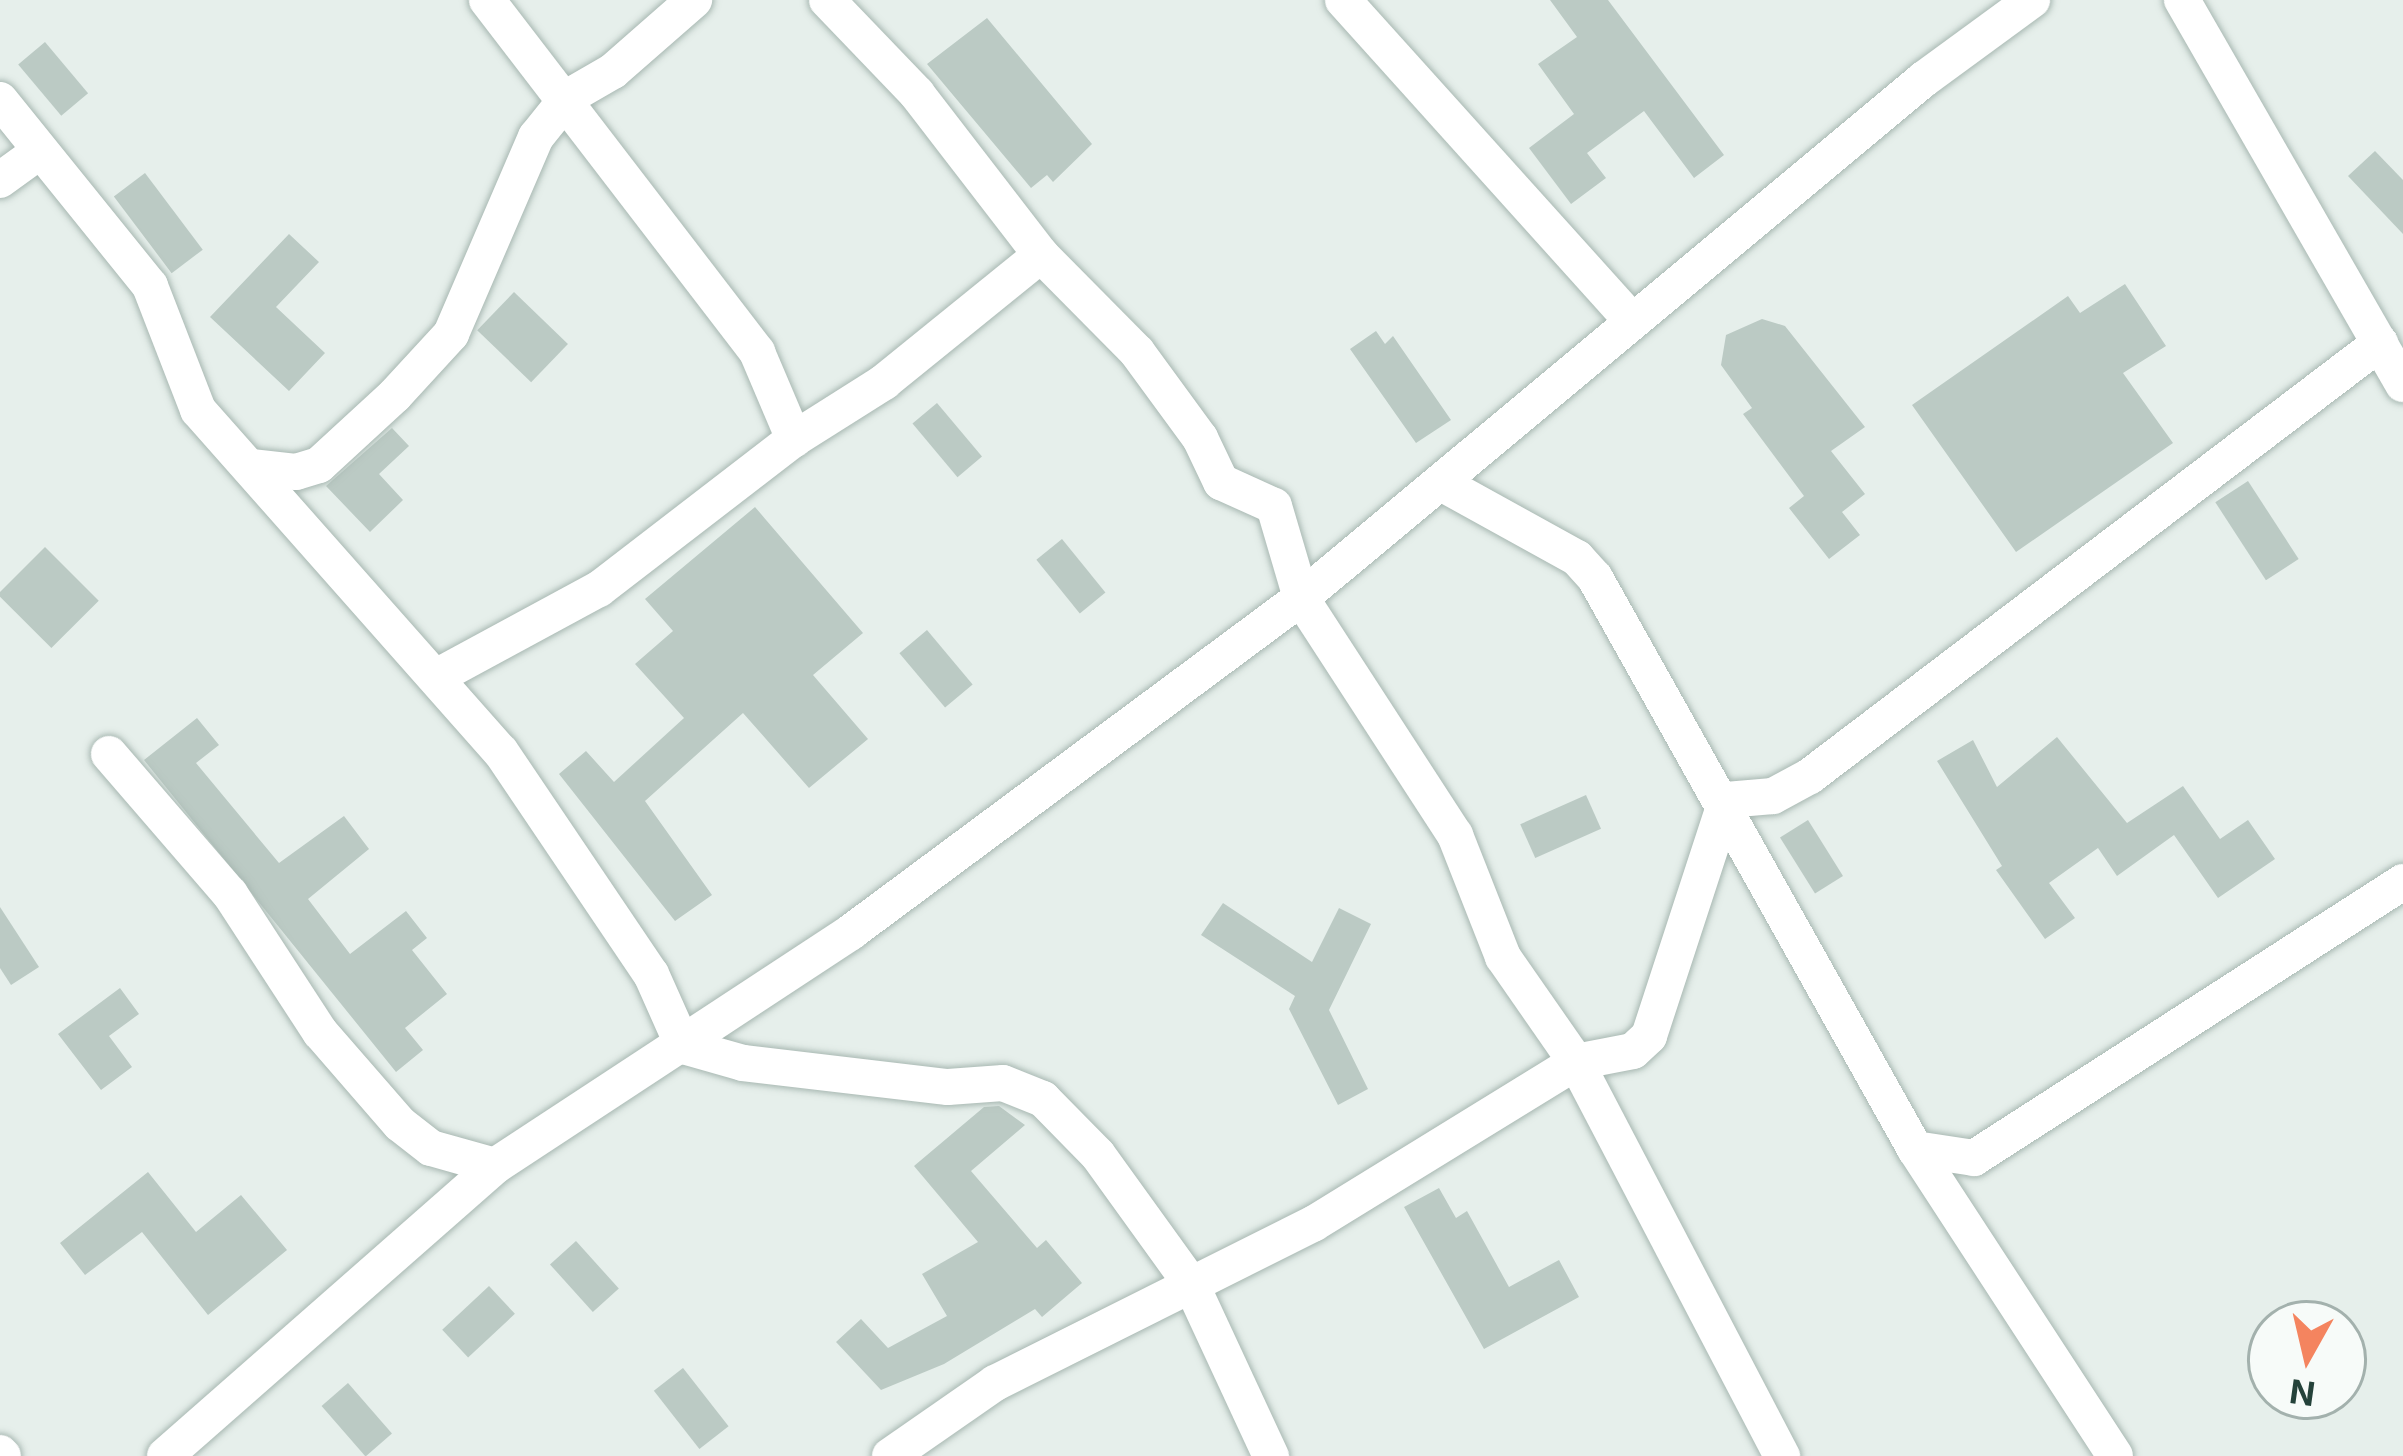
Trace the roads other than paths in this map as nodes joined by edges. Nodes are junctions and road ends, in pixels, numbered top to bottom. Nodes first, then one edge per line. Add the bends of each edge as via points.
1 (488, 0) edge
2 (694, 0) edge
3 (827, 0) edge
4 (1343, 0) edge
5 (2032, 0) edge
6 (2182, 0) edge
7 (568, 97) junction
8 (0, 100) edge
9 (40, 151) junction
10 (0, 181) edge
11 (1040, 255) junction
12 (1632, 321) junction
13 (2380, 343) junction
14 (2403, 384) edge
15 (794, 439) junction
16 (251, 466) junction
17 (1443, 484) junction
18 (1301, 598) junction
19 (436, 677) junction
20 (109, 754) dead end
21 (1726, 800) junction
22 (2403, 882) edge
23 (683, 1046) junction
24 (1576, 1062) junction
25 (1915, 1149) junction
26 (495, 1166) junction
27 (1191, 1284) junction
28 (165, 1456) edge
29 (890, 1456) edge
30 (1271, 1456) edge
31 (1782, 1456) edge
32 (2115, 1456) edge

1 - 7 street
2 - 7 street via 613,71
3 - 11 street via 917,94
4 - 12 street
5 - 12 street
6 - 13 street
7 - 15 street via 758,352
7 - 16 street via 536,137 451,334 319,465 296,472
8 - 9 street
9 - 10 street
9 - 16 street via 150,286 198,410
11 - 15 street via 884,382
11 - 18 street via 1137,352 1200,438 1221,482 1274,506
12 - 17 street
13 - 14 street
13 - 21 street via 1810,776 1773,796
15 - 19 street via 599,589
16 - 19 street
17 - 18 street
17 - 21 street via 1577,558 1595,578
18 - 23 street via 851,932
18 - 24 street via 1454,835 1503,956
19 - 23 street via 501,752 596,888 651,974
20 - 26 street via 230,894 320,1032 400,1124 431,1148
21 - 24 street via 1649,1036 1634,1051
21 - 25 street via 1760,880
22 - 25 street via 1974,1158
23 - 26 street
23 - 27 street via 743,1064 948,1087 1003,1082 1043,1100 1098,1155
24 - 27 street via 1313,1225
24 - 31 street
25 - 32 street
26 - 28 street
27 - 29 street via 995,1383
27 - 30 street

